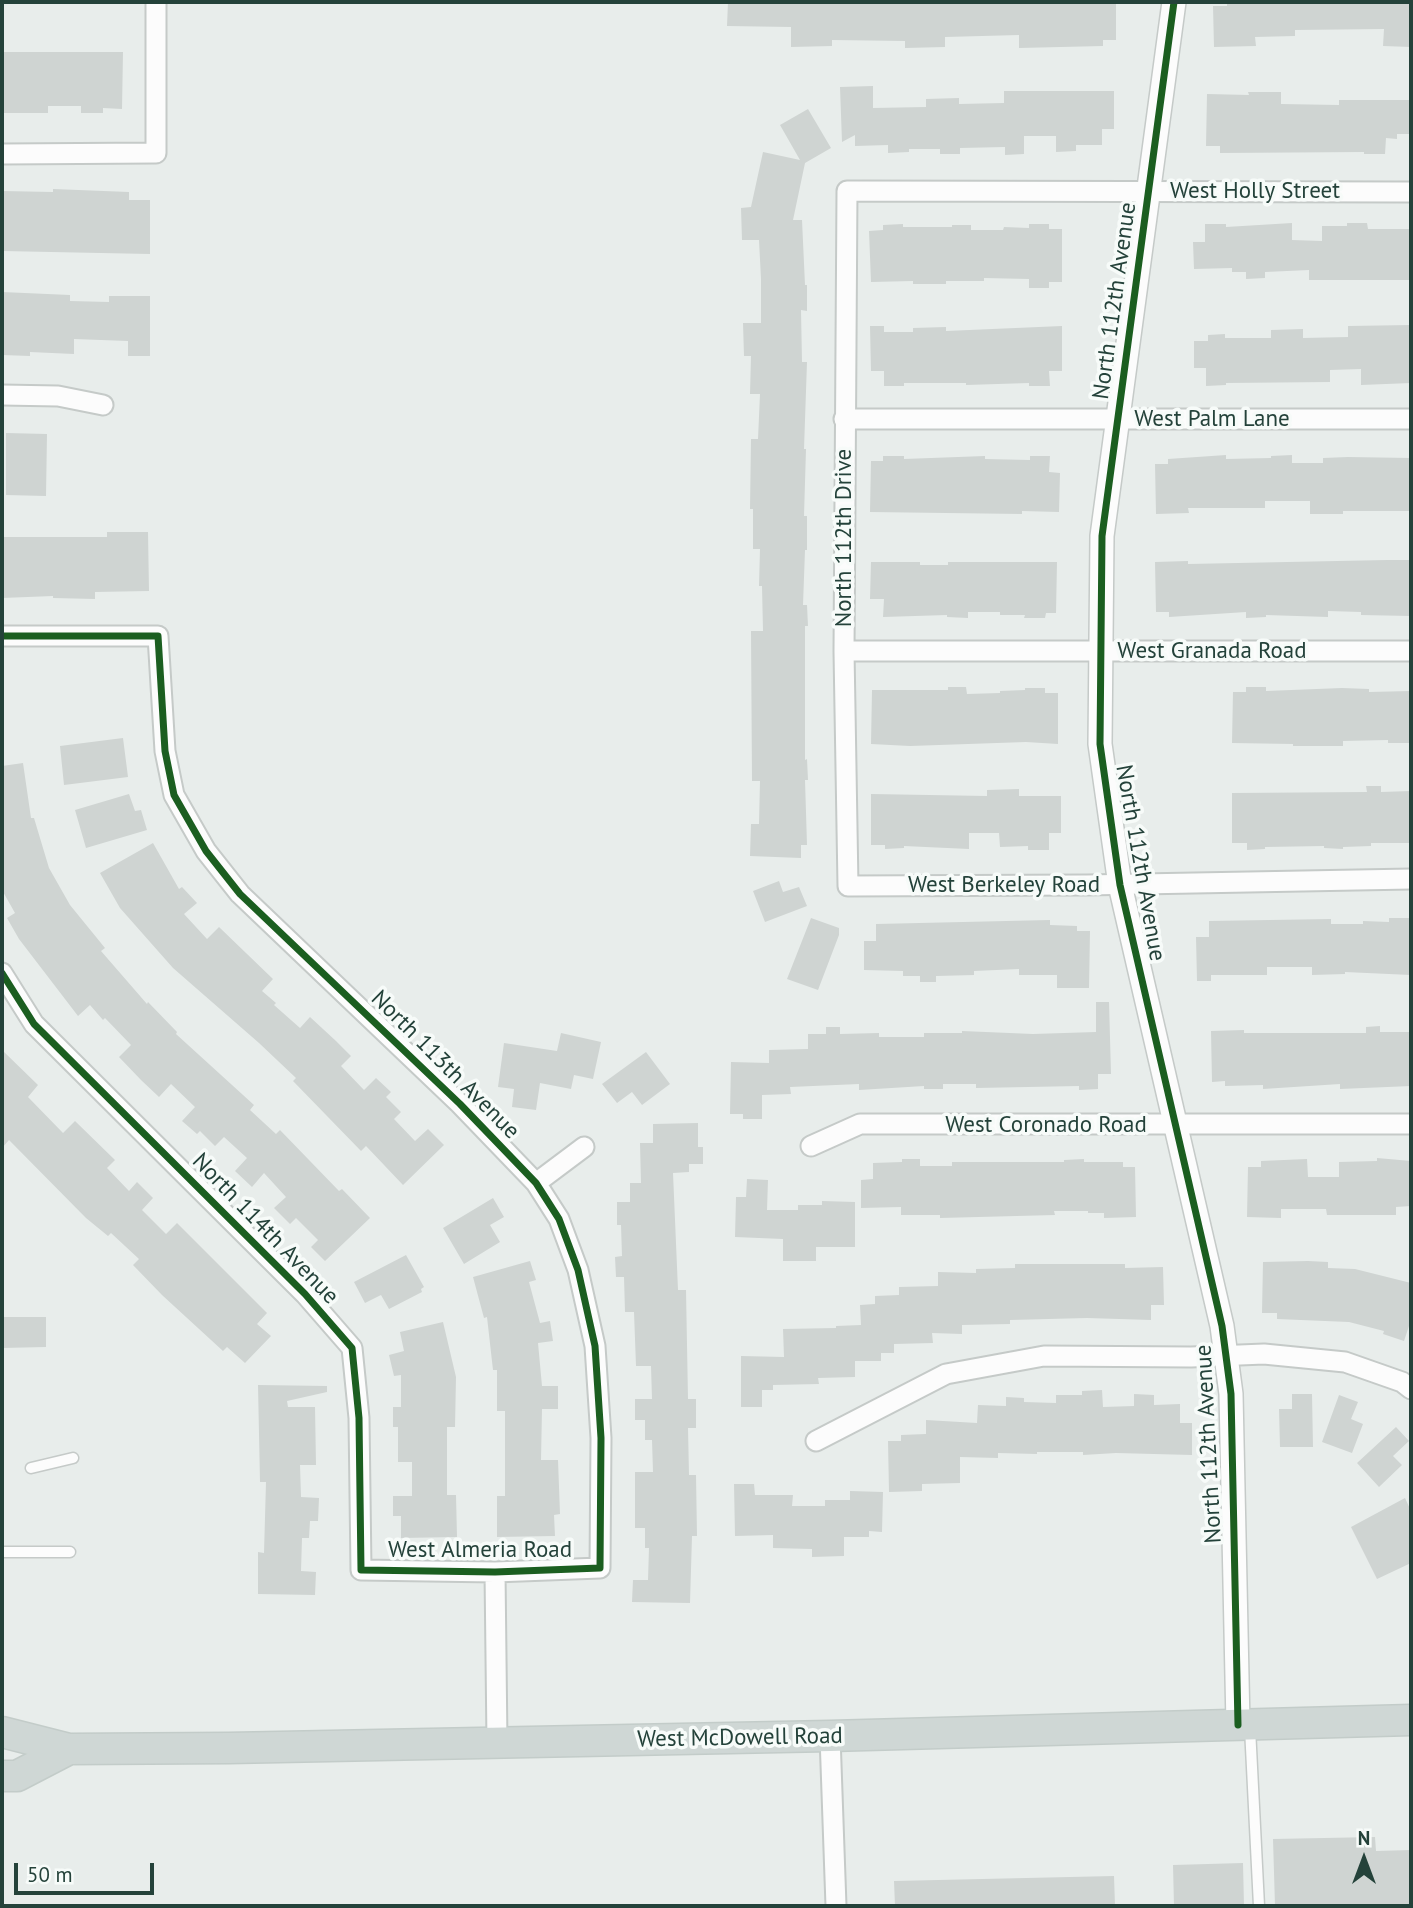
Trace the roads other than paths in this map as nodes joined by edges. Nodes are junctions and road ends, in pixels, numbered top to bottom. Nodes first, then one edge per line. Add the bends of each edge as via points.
1 (156, 2) edge
2 (1174, 2) edge
3 (2, 154) edge
4 (847, 191) joint
5 (1150, 191) junction
6 (1411, 192) edge
7 (2, 395) edge
8 (103, 405) dead end
9 (844, 419) junction
10 (1118, 419) junction
11 (1411, 419) edge
12 (2, 636) edge
13 (844, 651) junction
14 (1100, 651) junction
15 (1411, 651) edge
16 (1411, 879) edge
17 (1120, 885) junction
18 (848, 886) joint
19 (2, 973) edge
20 (1411, 1124) edge
21 (1176, 1125) junction
22 (811, 1146) dead end
23 (584, 1147) dead end
24 (536, 1183) junction
25 (1226, 1355) junction
26 (1411, 1389) edge
27 (816, 1441) dead end
28 (73, 1458) dead end
29 (31, 1468) dead end
30 (2, 1552) edge
31 (70, 1552) dead end
32 (600, 1568) joint
33 (361, 1570) joint
34 (495, 1572) junction
35 (1411, 1720) edge
36 (1244, 1725) junction
37 (2, 1732) edge
38 (830, 1736) junction
39 (497, 1742) junction
40 (69, 1749) junction
41 (2, 1776) edge
42 (836, 1906) edge
43 (1259, 1906) edge

1 - 3 street via 156,153
2 - 5 street, North 112th Avenue
4 - 5 street, West Holly Street
4 - 9 street, North 112th Drive
5 - 6 street, West Holly Street
5 - 10 street, North 112th Avenue
7 - 8 street via 58,396
9 - 10 street, West Palm Lane
9 - 13 street, North 112th Drive
10 - 11 street, West Palm Lane
10 - 14 street, North 112th Avenue via 1102,536
12 - 24 street, North 113th Avenue via 158,636 165,751 174,795 206,851 240,894
13 - 14 street, West Granada Road
13 - 18 street, North 112th Drive
14 - 15 street, West Granada Road
14 - 17 street, North 112th Avenue via 1100,744
16 - 17 street, West Berkeley Road
17 - 18 street, West Berkeley Road
17 - 21 street, North 112th Avenue
19 - 33 street, North 114th Avenue via 34,1024 305,1294 352,1348 359,1418
20 - 21 street, West Coronado Road
21 - 22 street, West Coronado Road via 860,1124
21 - 25 street, North 112th Avenue
23 - 24 street
24 - 32 street, North 113th Avenue via 559,1219 578,1270 595,1346 601,1438
25 - 26 street via 1345,1362
25 - 27 street via 1044,1356 946,1374
25 - 36 street, North 112th Avenue
28 - 29 lane
30 - 31 lane
32 - 34 street, West Almeria Road
33 - 34 street, West Almeria Road
34 - 39 street
35 - 36 main road, West McDowell Road
36 - 38 main road, West McDowell Road
36 - 43 lane
37 - 40 main road, West McDowell Road
38 - 39 main road, West McDowell Road
38 - 42 street
39 - 40 main road, West McDowell Road
40 - 41 main road, West McDowell Road via 17,1776

